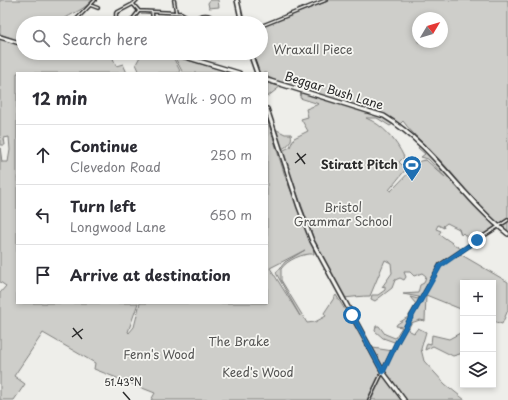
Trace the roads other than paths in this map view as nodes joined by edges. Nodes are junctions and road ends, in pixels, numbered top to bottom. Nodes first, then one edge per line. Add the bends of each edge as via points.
1 (95, 0) edge
2 (137, 0) edge
3 (174, 0) edge
4 (237, 0) edge
5 (326, 0) edge
6 (133, 4) junction
7 (90, 5) junction
8 (96, 9) dead end
9 (139, 11) junction
10 (152, 12) junction
11 (176, 13) junction
12 (80, 16) edge
13 (116, 16) edge
14 (135, 16) edge
15 (152, 16) edge
16 (185, 16) edge
17 (240, 16) edge
18 (268, 23) edge
19 (0, 37) edge
20 (16, 42) edge
21 (196, 60) edge
22 (252, 60) edge
23 (236, 72) edge
24 (256, 72) edge
25 (268, 79) edge
26 (268, 112) edge
27 (508, 220) edge
28 (498, 226) junction
29 (508, 234) edge
30 (383, 372) junction
31 (368, 400) edge
32 (404, 400) edge

1 - 7 street
2 - 6 street
3 - 11 street
4 - 17 main road
5 - 18 street
6 - 9 street
6 - 13 street via 116,13
7 - 8 street
7 - 12 street
9 - 10 street
9 - 14 street
10 - 11 street
10 - 15 street
11 - 16 street
19 - 20 main road
21 - 23 main road
22 - 24 main road
25 - 28 main road, Beggar Bush Lane via 384,116 400,125 443,166
26 - 30 main road via 312,241
27 - 28 street
28 - 29 main road, Beggar Bush Lane
28 - 30 street via 440,266
30 - 31 street
30 - 32 main road

